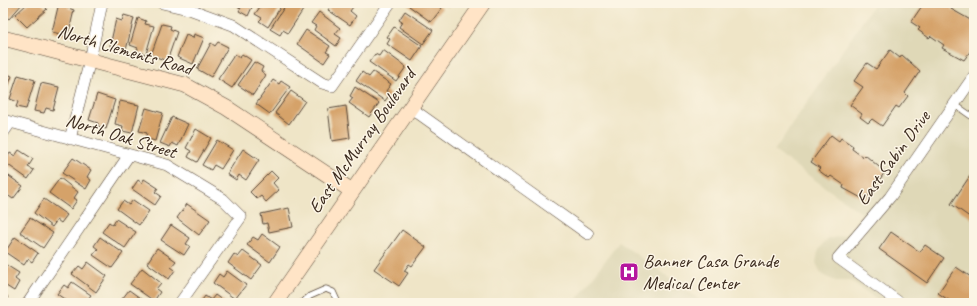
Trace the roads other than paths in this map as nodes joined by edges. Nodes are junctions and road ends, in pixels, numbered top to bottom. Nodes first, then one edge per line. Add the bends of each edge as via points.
1 (102, 3) edge
2 (162, 3) edge
3 (390, 3) edge
4 (483, 3) edge
5 (3, 38) edge
6 (90, 60) junction
7 (974, 76) edge
8 (954, 104) junction
9 (411, 108) junction
10 (974, 118) edge
11 (7, 121) edge
12 (3, 133) edge
13 (70, 139) junction
14 (129, 155) junction
15 (352, 191) junction
16 (588, 234) dead end
17 (28, 303) edge
18 (180, 303) edge
19 (275, 303) edge
20 (302, 303) edge
21 (338, 303) edge
22 (900, 303) edge

1 - 6 street
2 - 3 street via 192,10 233,25 322,83 332,86
4 - 9 street, East McMurray Boulevard
5 - 6 street, North Clements Road
6 - 13 street
6 - 15 street, North Clements Road via 185,85 227,108
7 - 8 street, East Sabin Drive
8 - 10 lane
8 - 22 street, East Sabin Drive via 890,198 838,258
9 - 15 street, East McMurray Boulevard
9 - 16 street
11 - 12 street
11 - 13 street, North Oak Street
13 - 14 street, North Oak Street
14 - 17 street
14 - 18 street, North Oak Street via 167,165 223,200 241,217
15 - 19 street, East McMurray Boulevard
20 - 21 lane via 310,296 326,289 333,292

